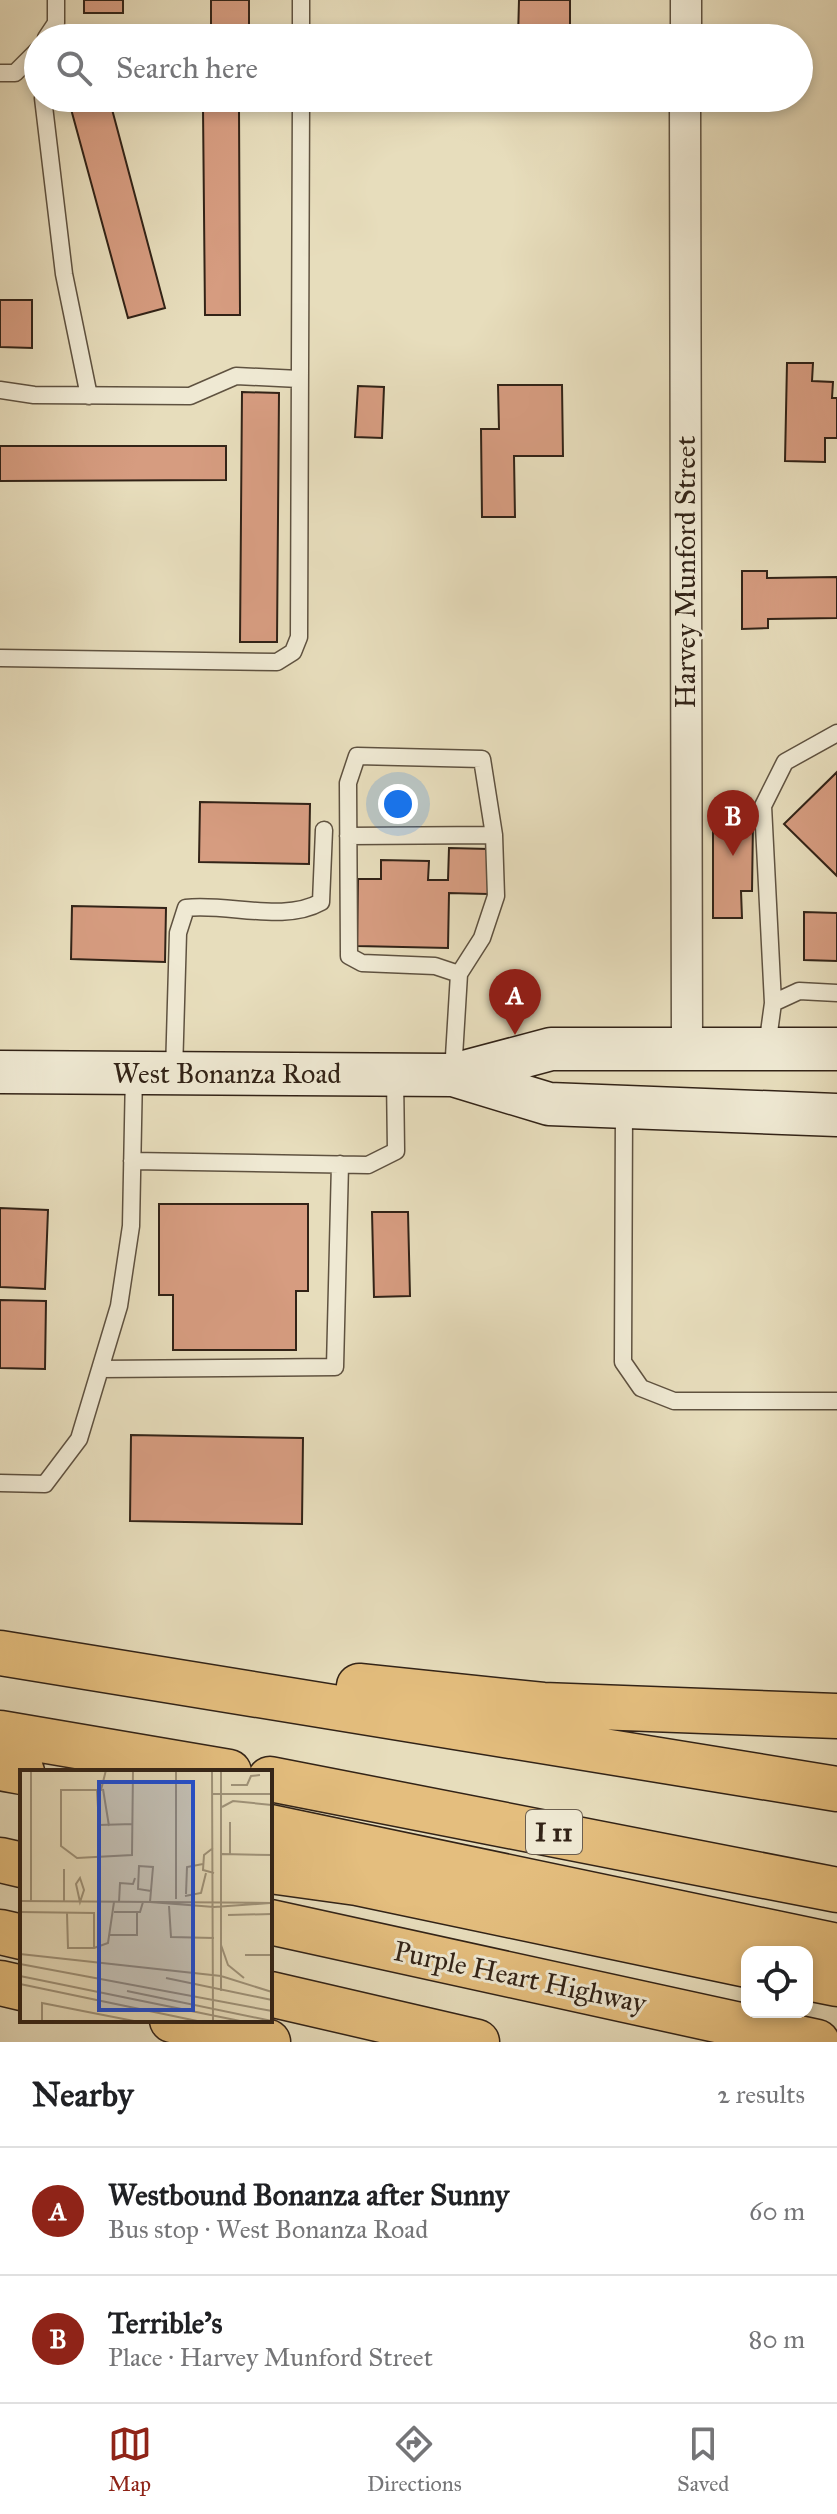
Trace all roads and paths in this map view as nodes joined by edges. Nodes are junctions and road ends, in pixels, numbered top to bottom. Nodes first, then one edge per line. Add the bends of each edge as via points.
1 (56, 0) edge
2 (301, 0) edge
3 (686, 0) edge
4 (55, 24) edge
5 (301, 24) edge
6 (686, 24) edge
7 (24, 67) edge
8 (0, 73) edge
9 (45, 112) edge
10 (301, 112) edge
11 (685, 112) edge
12 (299, 379) junction
13 (0, 390) edge
14 (89, 396) junction
15 (0, 658) edge
16 (837, 733) edge
17 (324, 830) dead end
18 (494, 835) junction
19 (348, 836) junction
20 (459, 974) junction
21 (837, 993) edge
22 (773, 1003) junction
23 (687, 1047) junction
24 (767, 1048) junction
25 (837, 1049) edge
26 (0, 1072) edge
27 (154, 1073) junction
28 (395, 1074) junction
29 (453, 1075) junction
30 (624, 1107) junction
31 (837, 1115) edge
32 (132, 1161) junction
33 (340, 1164) junction
34 (100, 1369) junction
35 (837, 1401) edge
36 (0, 1483) edge
37 (0, 1638) edge
38 (0, 1653) edge
39 (837, 1716) edge
40 (0, 1733) edge
41 (0, 1768) edge
42 (217, 1770) edge
43 (20, 1772) edge
44 (272, 1779) edge
45 (837, 1789) edge
46 (272, 1827) edge
47 (0, 1836) edge
48 (20, 1839) edge
49 (0, 1860) edge
50 (20, 1865) edge
51 (272, 1871) edge
52 (837, 1890) edge
53 (272, 1922) edge
54 (0, 1932) edge
55 (20, 1937) edge
56 (837, 1946) edge
57 (741, 1964) edge
58 (813, 1979) edge
59 (0, 1983) edge
60 (837, 1984) edge
61 (20, 1988) edge
62 (272, 1994) edge
63 (181, 2022) edge
64 (268, 2042) edge
65 (477, 2042) edge
66 (817, 2042) edge

1 - 4 lane
2 - 5 lane
3 - 6 street
7 - 8 lane
9 - 14 lane via 64,274
10 - 12 lane
11 - 23 street, Harvey Munford Street
12 - 14 lane via 236,376 190,396
12 - 15 lane via 299,637 293,652 277,662
13 - 14 lane
16 - 22 lane via 785,762 763,806
17 - 27 lane via 321,902 303,912 186,908
18 - 19 lane
18 - 19 lane via 482,759 357,756 348,783
18 - 20 lane via 496,896 482,938
19 - 20 lane via 349,956 362,963 435,966
20 - 29 lane
21 - 22 lane via 799,991
22 - 24 lane
23 - 24 main road, West Bonanza Road
23 - 29 main road, West Bonanza Road via 551,1049
24 - 25 main road, West Bonanza Road
26 - 27 main road, West Bonanza Road
27 - 28 main road, West Bonanza Road
27 - 32 lane
28 - 29 main road, West Bonanza Road
28 - 33 lane via 396,1151 368,1165
29 - 30 main road, West Bonanza Road via 549,1104
30 - 31 main road, West Bonanza Road
30 - 35 lane via 623,1362 641,1388 674,1401
32 - 33 lane
32 - 34 lane via 131,1226 119,1306
33 - 34 lane via 335,1367
34 - 36 lane via 79,1439 45,1484
37 - 39 highway via 286,1679 543,1705
38 - 45 highway
40 - 42 highway
41 - 43 highway
44 - 52 highway, I 11
46 - 56 highway
47 - 48 highway
49 - 50 highway
51 - 57 highway via 357,1883
53 - 66 highway, Purple Heart Highway
54 - 55 highway
58 - 60 highway
59 - 61 highway
62 - 65 highway
63 - 64 highway

